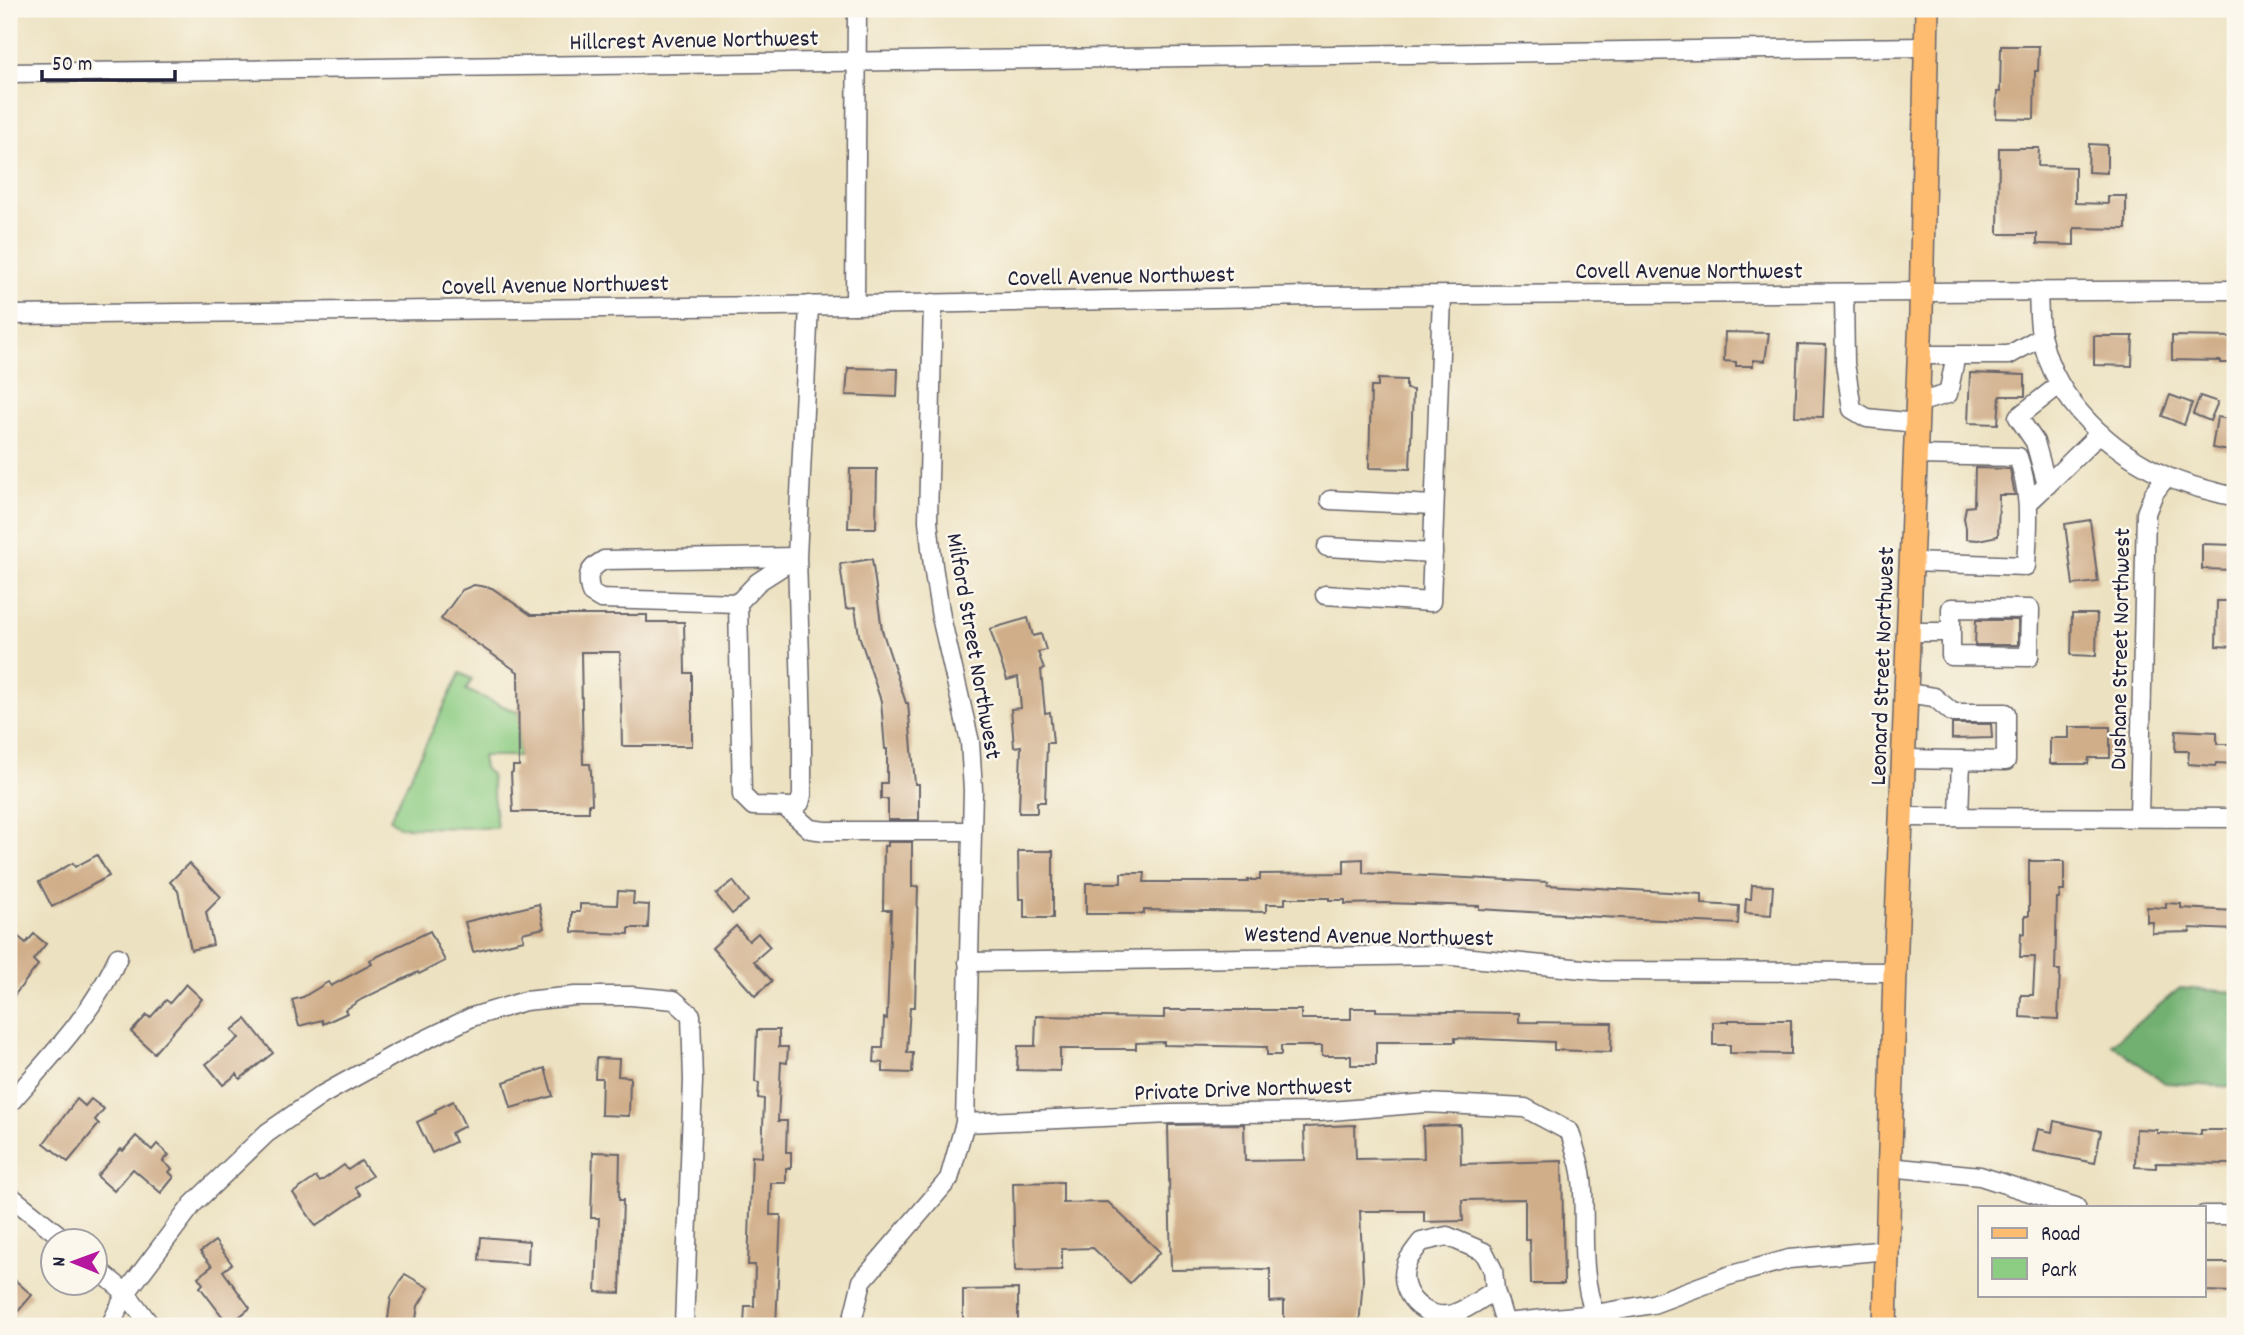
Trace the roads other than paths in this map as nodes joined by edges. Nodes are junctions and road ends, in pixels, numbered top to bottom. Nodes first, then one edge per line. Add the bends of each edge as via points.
1 (857, 9) edge
2 (1927, 9) edge
3 (1926, 47) junction
4 (856, 62) junction
5 (9, 73) edge
6 (2235, 290) edge
7 (2038, 291) junction
8 (1922, 292) junction
9 (1844, 293) junction
10 (1442, 296) junction
11 (933, 303) junction
12 (809, 305) junction
13 (855, 305) junction
14 (9, 315) edge
15 (2041, 337) junction
16 (1919, 355) junction
17 (1956, 355) junction
18 (2059, 385) junction
19 (1917, 413) junction
20 (2100, 433) junction
21 (1915, 455) junction
22 (2166, 477) junction
23 (2048, 485) junction
24 (2235, 497) edge
25 (1330, 500) dead end
26 (2029, 502) junction
27 (1434, 505) junction
28 (1327, 547) dead end
29 (1433, 553) junction
30 (797, 557) junction
31 (1911, 562) junction
32 (1325, 595) dead end
33 (738, 603) junction
34 (1908, 632) junction
35 (1951, 632) junction
36 (1906, 693) junction
37 (1903, 759) junction
38 (1961, 760) junction
39 (785, 807) junction
40 (1901, 817) junction
41 (1959, 817) junction
42 (2139, 817) junction
43 (2235, 818) edge
44 (972, 831) junction
45 (118, 957) dead end
46 (968, 962) junction
47 (1895, 972) junction
48 (9, 1104) edge
49 (965, 1123) junction
50 (1889, 1167) junction
51 (9, 1195) edge
52 (2073, 1206) edge
53 (2206, 1215) edge
54 (2235, 1215) edge
55 (47, 1226) edge
56 (1888, 1250) junction
57 (108, 1278) edge
58 (1496, 1290) junction
59 (126, 1293) junction
60 (1595, 1314) junction
61 (1539, 1323) edge
62 (1504, 1325) edge
63 (110, 1326) edge
64 (151, 1326) edge
65 (684, 1326) edge
66 (851, 1326) edge
67 (1885, 1326) edge

1 - 4 street
2 - 3 main road, Leonard Street Northwest
3 - 4 street, Hillcrest Avenue Northwest
3 - 8 main road, Leonard Street Northwest
4 - 5 street, Hillcrest Avenue Northwest
4 - 13 street
6 - 7 street, Covell Avenue Northwest
7 - 8 street, Covell Avenue Northwest
7 - 15 street
8 - 9 street, Covell Avenue Northwest
8 - 16 main road, Leonard Street Northwest
9 - 10 street, Covell Avenue Northwest
9 - 19 street via 1845,363 1852,409 1867,418
10 - 11 street, Covell Avenue Northwest
10 - 27 street
11 - 13 street, Covell Avenue Northwest
11 - 44 street, Milford Street Northwest via 928,521 941,617 970,742
12 - 13 street, Covell Avenue Northwest
12 - 14 street, Covell Avenue Northwest
12 - 30 street
15 - 17 street via 2009,355
15 - 18 street
16 - 17 street
16 - 19 main road, Leonard Street Northwest
17 - 19 street via 1948,394
18 - 20 street
18 - 23 street via 2018,417 2035,442
19 - 21 main road, Leonard Street Northwest
20 - 22 street
20 - 23 street
21 - 26 street via 2018,457
21 - 31 main road, Leonard Street Northwest
22 - 24 street
22 - 42 street, Dushane Street Northwest via 2146,513
23 - 26 street
25 - 27 street
26 - 31 street via 2026,566
27 - 29 street
28 - 29 street
29 - 32 street via 1431,602
30 - 33 street via 758,582
30 - 33 street via 604,559 593,566 587,580 591,593 601,599
30 - 39 street via 802,795 800,803
31 - 34 main road, Leonard Street Northwest
33 - 39 street via 742,795 752,806
34 - 35 street
34 - 36 main road, Leonard Street Northwest
35 - 35 street via 1951,656 2029,657 2030,608 1951,608
36 - 37 main road, Leonard Street Northwest
36 - 38 street via 1934,697 1954,713 2006,713 2006,761
37 - 38 street
37 - 40 main road, Leonard Street Northwest
38 - 41 street
39 - 44 street via 810,829 825,831
40 - 41 street
40 - 47 main road, Leonard Street Northwest
41 - 42 street
42 - 43 street
44 - 46 street, Milford Street Northwest
45 - 48 street via 94,1003
46 - 47 street, Westend Avenue Northwest via 1441,955 1604,971
46 - 49 street, Milford Street Northwest
47 - 50 main road, Leonard Street Northwest
49 - 60 street, Private Drive Northwest via 1319,1112 1426,1104 1525,1108 1570,1132 1582,1178 1585,1267
49 - 66 street via 948,1179 862,1281
50 - 52 street via 1980,1176
50 - 56 main road, Leonard Street Northwest
51 - 55 street
53 - 54 street
56 - 60 street via 1788,1259 1653,1304
56 - 67 main road, Leonard Street Northwest
57 - 59 street
58 - 58 street via 1484,1252 1447,1236 1420,1242 1405,1266 1406,1292 1427,1312 1450,1315
58 - 62 street
59 - 63 street
59 - 64 street
59 - 65 street via 193,1204 267,1133 322,1095 471,1017 525,1002 631,996 674,1000 691,1015
60 - 61 street
61 - 62 street

